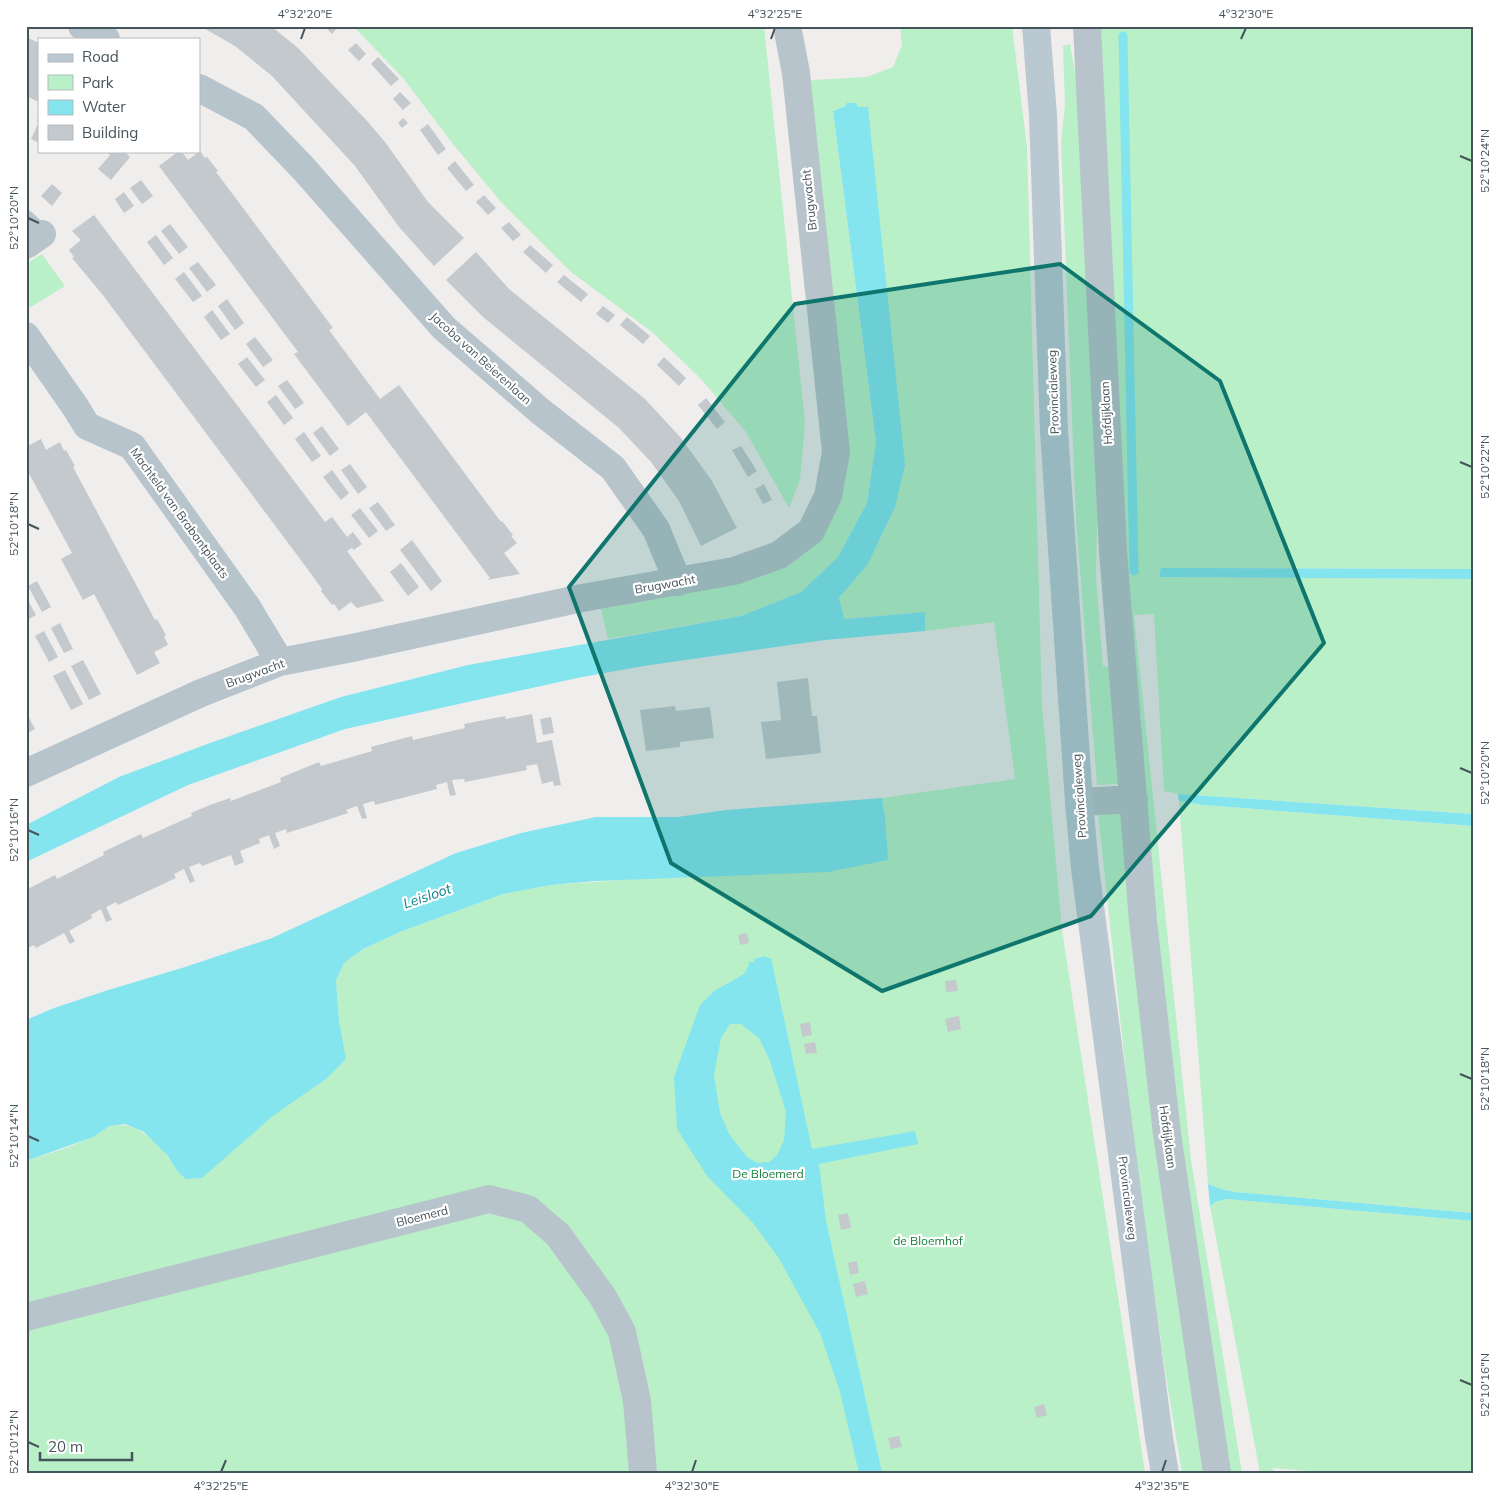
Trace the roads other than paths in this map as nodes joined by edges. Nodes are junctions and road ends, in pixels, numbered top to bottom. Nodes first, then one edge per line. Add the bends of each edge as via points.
1 (82, 26) edge
2 (787, 26) edge
3 (1026, 26) edge
4 (1036, 26) edge
5 (1087, 26) edge
6 (104, 38) edge
7 (200, 89) edge
8 (1042, 114) junction
9 (26, 336) edge
10 (678, 582) junction
11 (280, 662) junction
12 (26, 772) edge
13 (1134, 799) junction
14 (1079, 802) junction
15 (26, 1317) edge
16 (643, 1473) edge
17 (1165, 1473) edge
18 (1217, 1473) edge

1 - 6 street
2 - 10 street, Brugwacht via 796,73 836,452 828,496 811,531 779,555 734,571
3 - 8 main road, Provincialeweg
4 - 8 main road, Provincialeweg
5 - 13 street, Hofdijklaan via 1113,552
7 - 10 street, Jacoba van Beierenlaan via 254,117 444,328 540,411 613,468 656,528
8 - 14 main road, Provincialeweg via 1054,431
9 - 11 street, Machteld van Brabantplaats via 87,426 132,446 247,607
10 - 11 street, Brugwacht via 582,598
11 - 12 street, Brugwacht via 202,693
13 - 14 street
13 - 18 street, Hofdijklaan via 1142,921 1167,1134
14 - 17 main road, Provincialeweg
15 - 16 street, Bloemerd via 489,1199 528,1209 558,1235 603,1296 622,1332 637,1401

